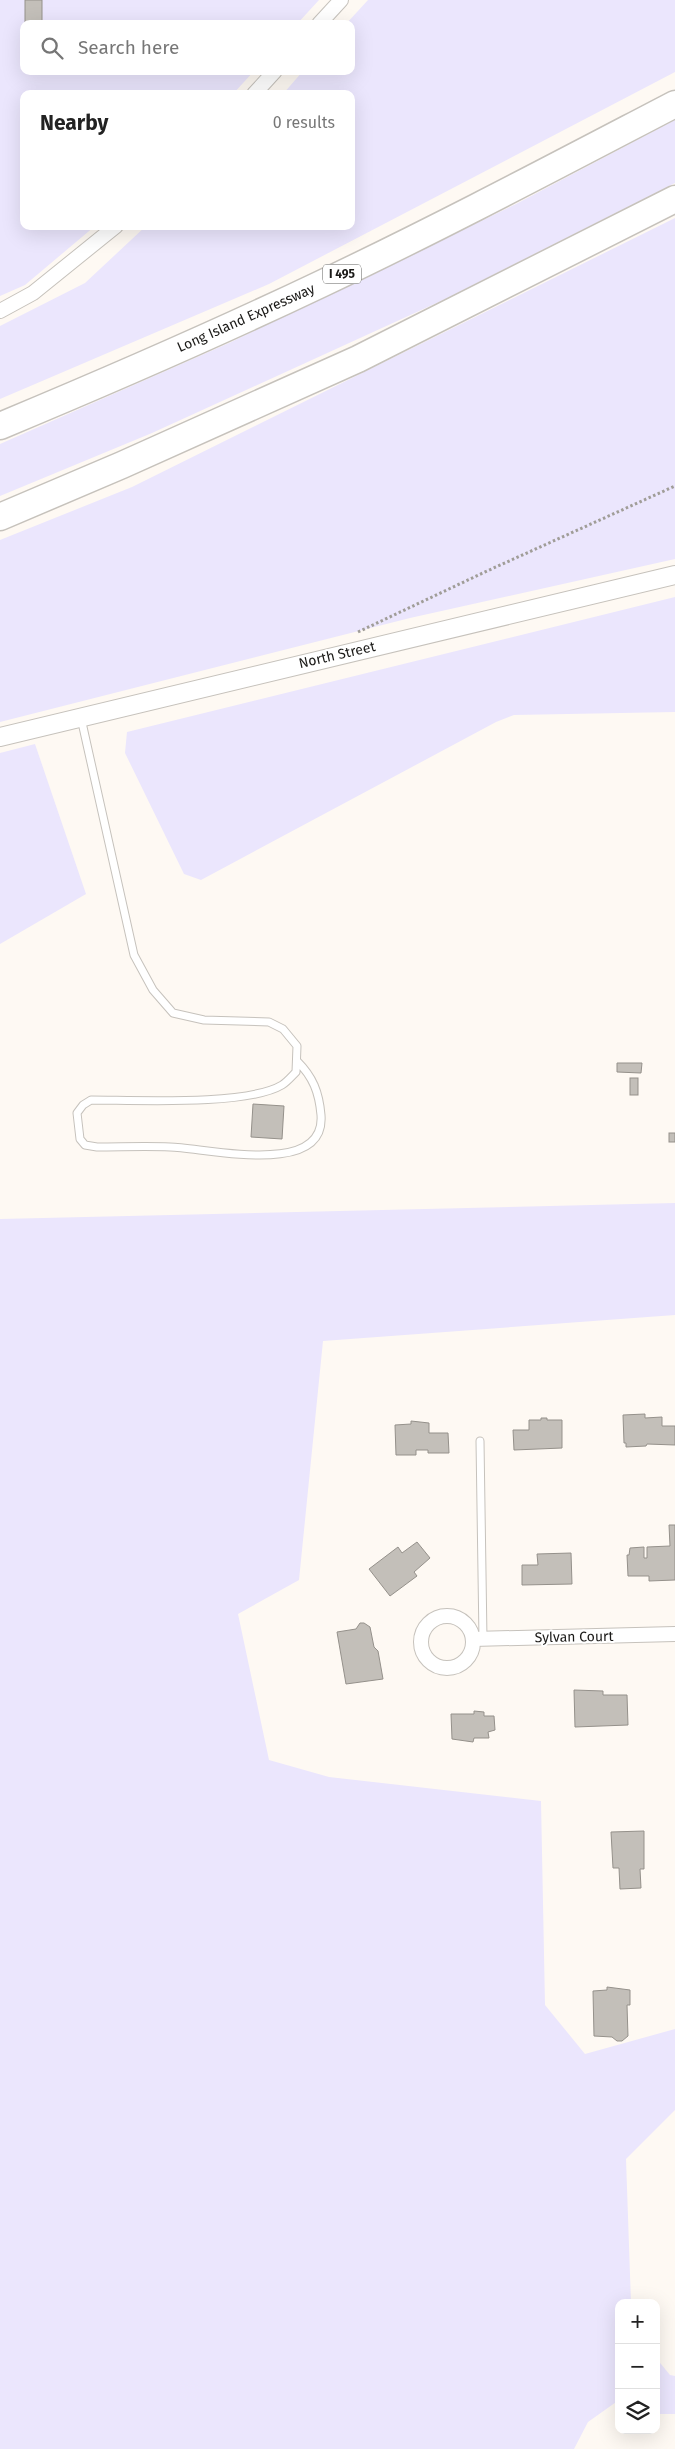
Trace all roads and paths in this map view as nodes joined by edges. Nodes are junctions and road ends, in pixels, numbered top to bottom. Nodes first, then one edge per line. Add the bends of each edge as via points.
1 (341, 0) edge
2 (323, 20) edge
3 (271, 75) edge
4 (258, 90) edge
5 (675, 104) edge
6 (675, 199) edge
7 (111, 230) edge
8 (0, 310) edge
9 (0, 426) edge
10 (675, 486) edge
11 (0, 517) edge
12 (675, 575) edge
13 (356, 632) dead end
14 (80, 718) junction
15 (0, 737) edge
16 (297, 1061) junction
17 (480, 1441) dead end
18 (675, 1634) edge
19 (478, 1639) joint

1 - 2 street
3 - 4 street
5 - 9 highway, Long Island Expressway / I 495 via 322,284
6 - 11 highway via 358,359
7 - 8 street via 33,293
10 - 13 path
12 - 14 street, North Street
14 - 15 street, North Street
14 - 16 lane via 134,955 153,990 173,1013 204,1020 269,1022 283,1029 297,1046
16 - 16 lane via 296,1072 282,1086 249,1096 91,1100 77,1113 80,1139 85,1145 97,1147 170,1146 258,1156 294,1152 313,1143 322,1128 320,1096 309,1074
17 - 19 lane
18 - 19 street, Sylvan Court

